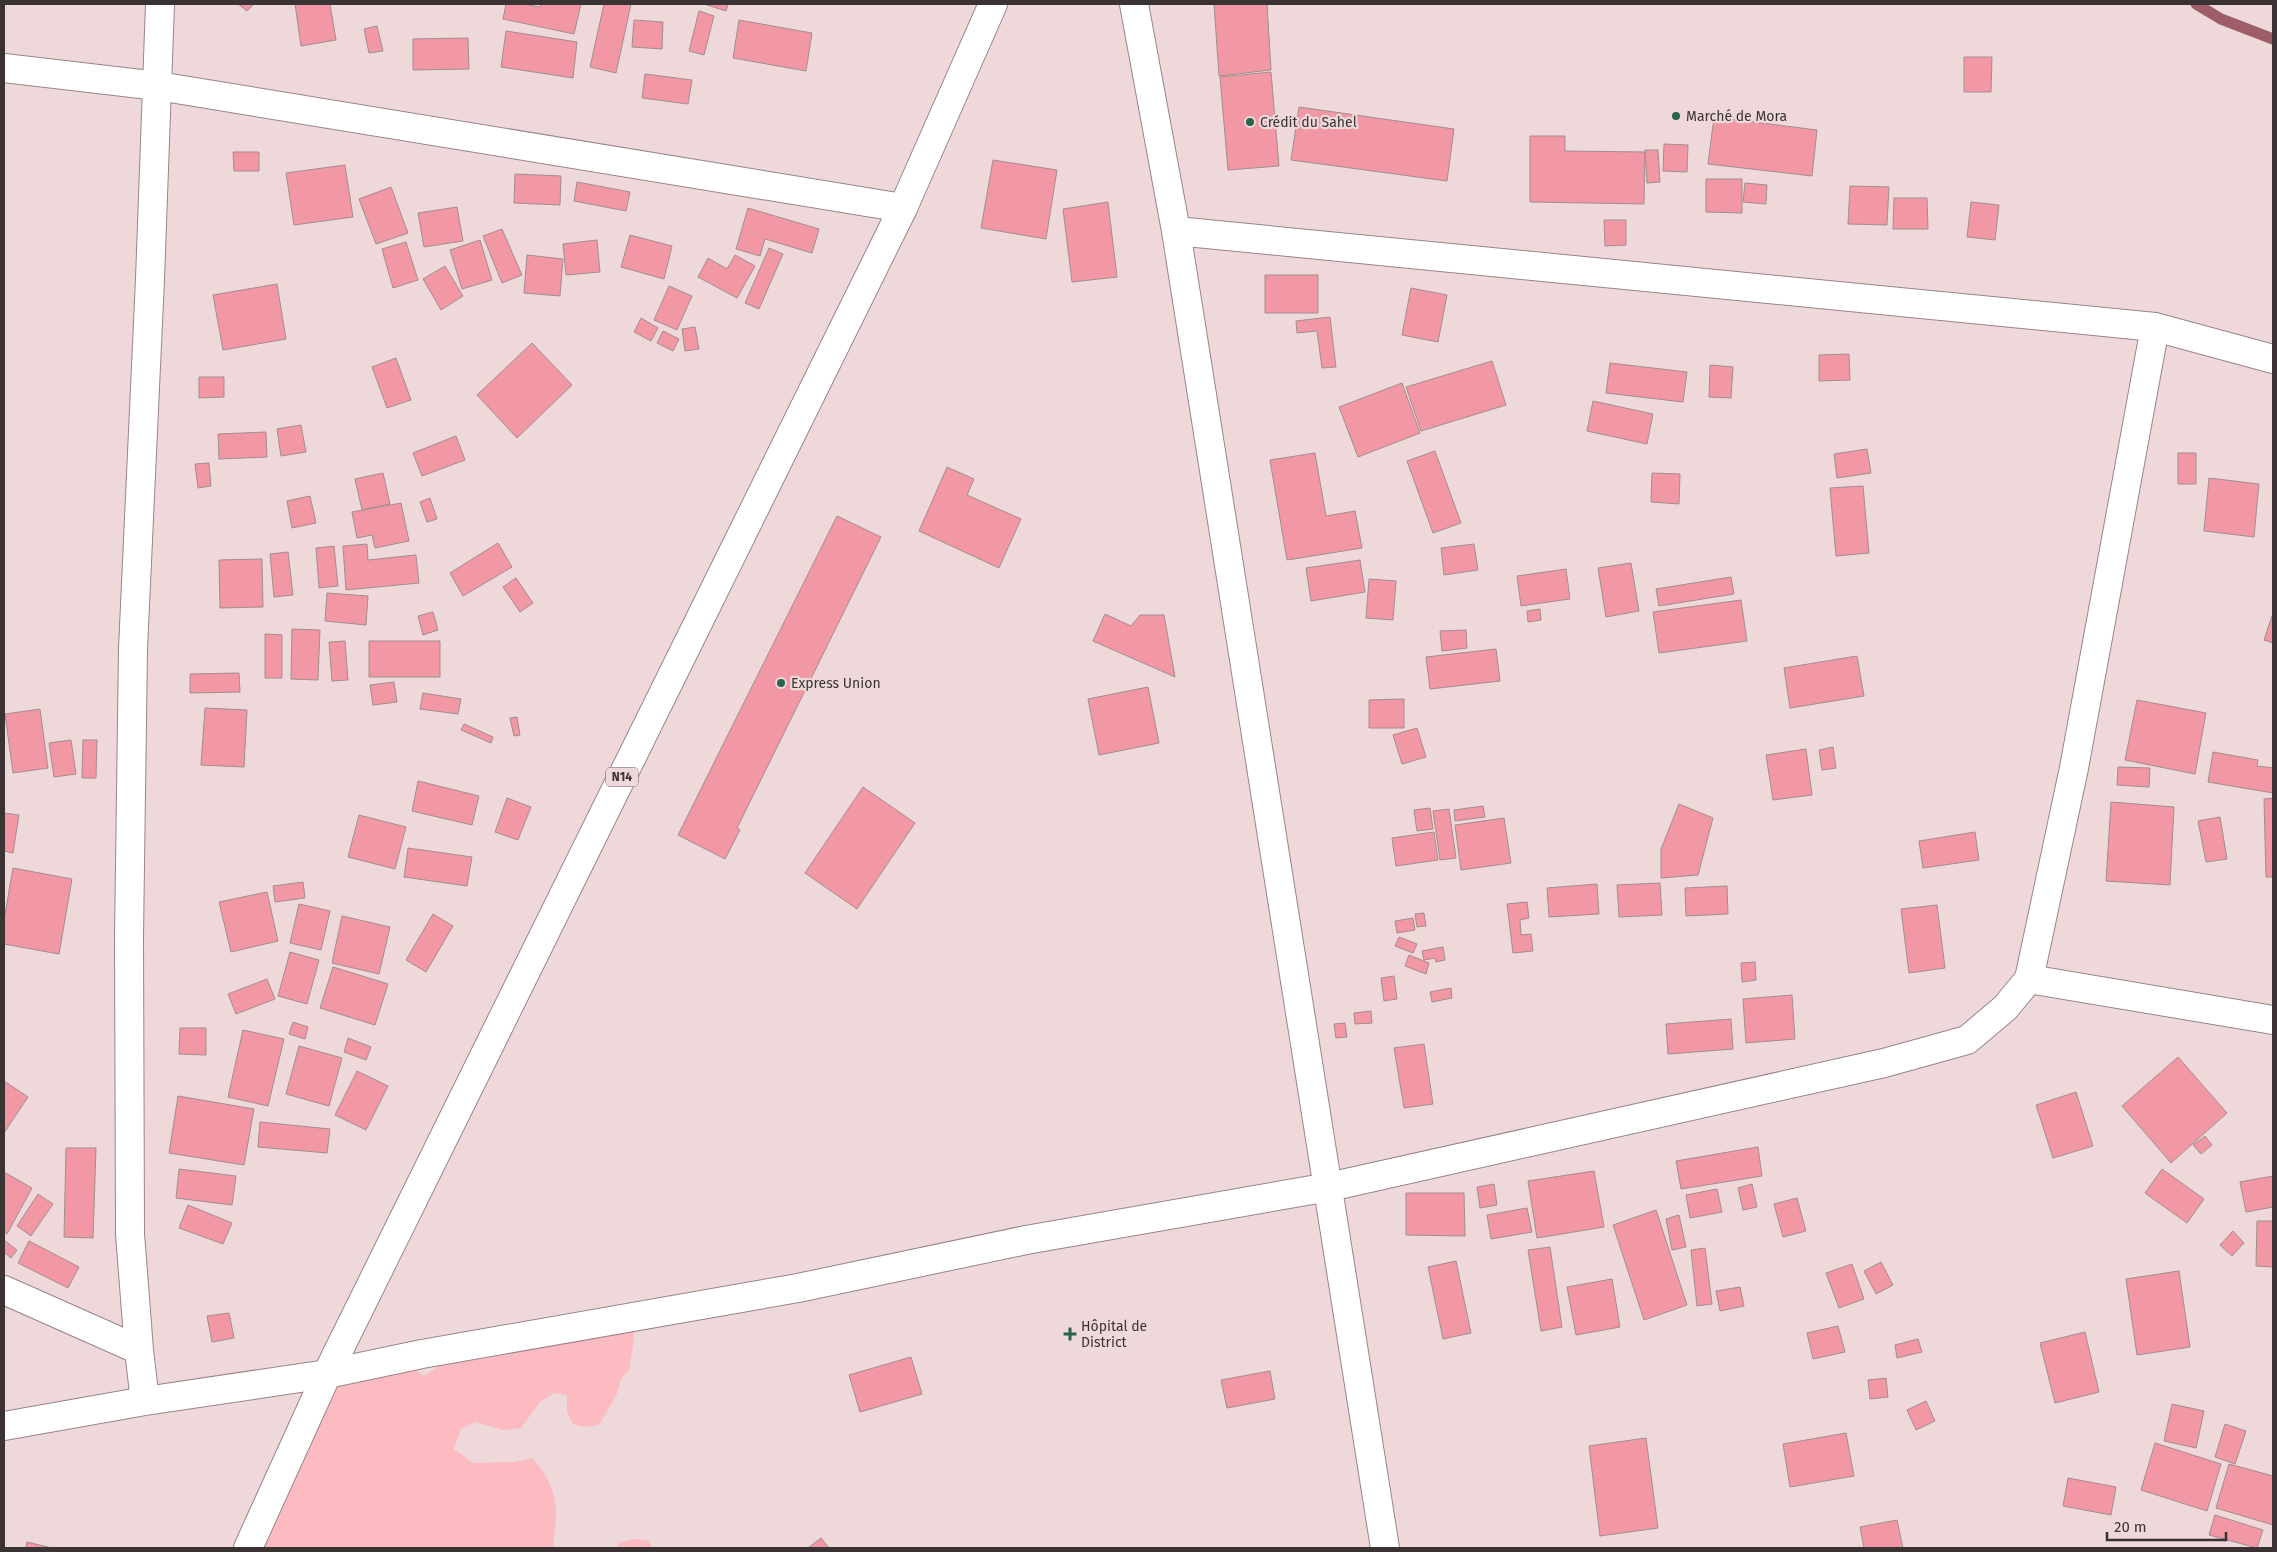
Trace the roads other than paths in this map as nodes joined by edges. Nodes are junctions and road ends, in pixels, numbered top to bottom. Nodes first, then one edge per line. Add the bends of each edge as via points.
1 (160, 4) edge
2 (993, 4) edge
3 (1134, 4) edge
4 (4, 68) edge
5 (158, 86) junction
6 (903, 208) junction
7 (1176, 231) junction
8 (2155, 327) junction
9 (2273, 359) edge
10 (2028, 979) junction
11 (2273, 1020) edge
12 (1329, 1187) junction
13 (4, 1290) edge
14 (139, 1350) junction
15 (327, 1374) junction
16 (145, 1401) junction
17 (4, 1426) edge
18 (248, 1548) edge
19 (1385, 1548) edge

1 - 5 main road
2 - 6 main road, N14
3 - 7 main road
4 - 5 main road
5 - 6 main road
5 - 14 main road via 133,649 130,1224
6 - 15 main road, N14
7 - 8 main road
7 - 12 main road
8 - 9 main road
8 - 10 main road via 2074,768
10 - 11 main road
10 - 12 main road via 2005,1008 1967,1040 1884,1063
12 - 15 main road via 1026,1240 788,1290 422,1354
12 - 19 main road
13 - 14 main road
14 - 16 main road
15 - 16 main road
15 - 18 main road, N14
16 - 17 main road

